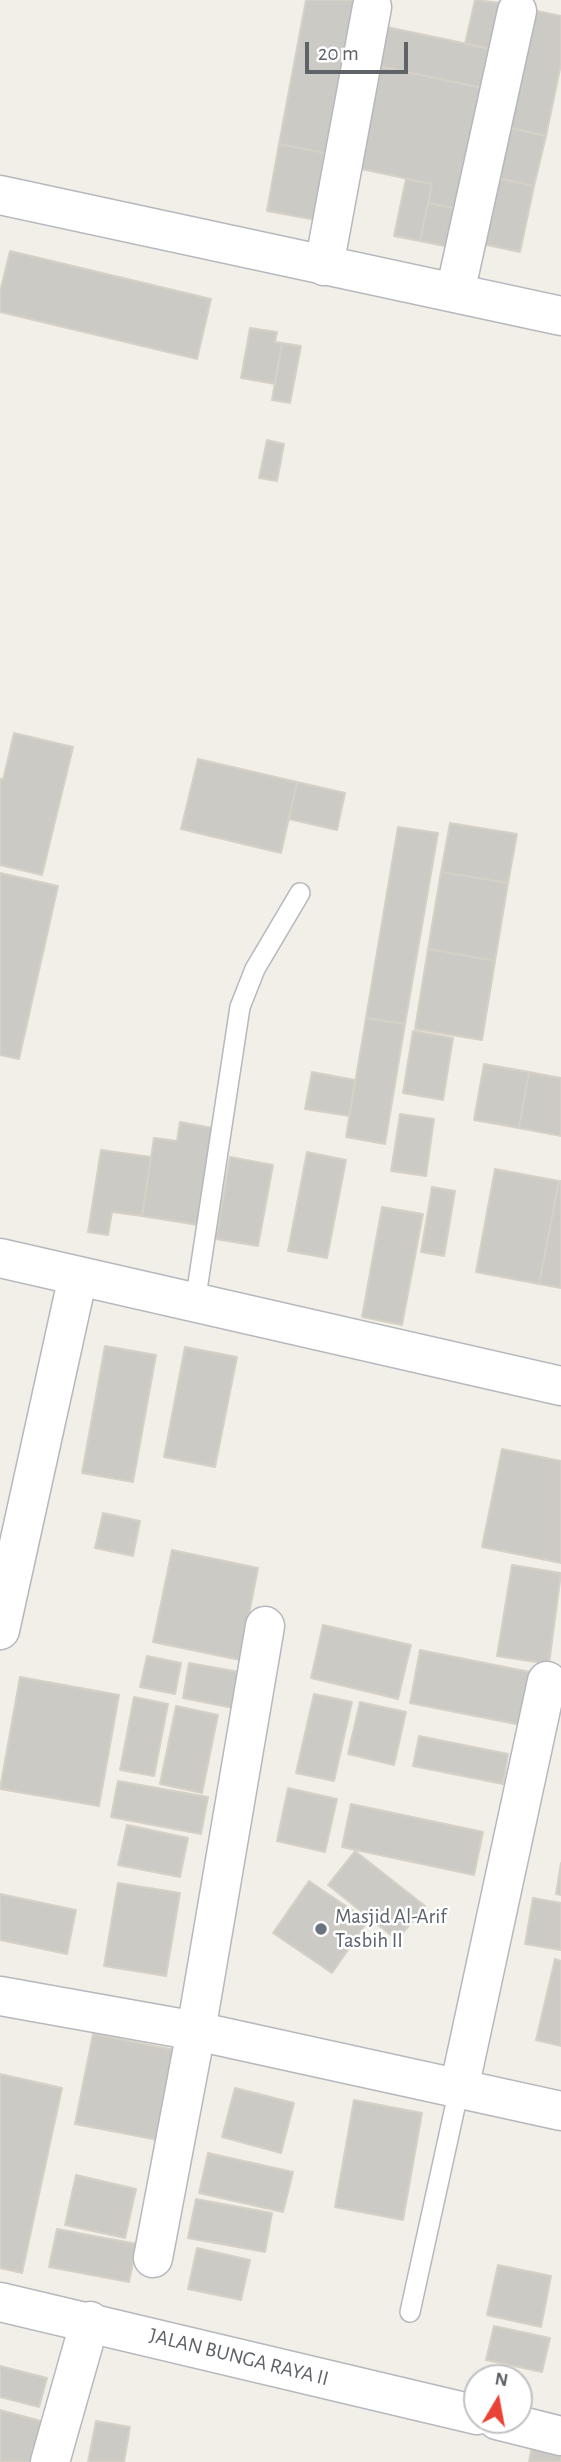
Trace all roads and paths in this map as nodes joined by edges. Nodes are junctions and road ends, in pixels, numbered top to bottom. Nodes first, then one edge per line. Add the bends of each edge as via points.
1 (372, 7) dead end
2 (517, 11) dead end
3 (0, 195) edge
4 (324, 266) junction
5 (456, 293) junction
6 (561, 316) edge
7 (300, 893) dead end
8 (0, 1258) edge
9 (78, 1276) junction
10 (195, 1303) junction
11 (561, 1385) edge
12 (265, 1626) dead end
13 (0, 1630) edge
14 (547, 1681) dead end
15 (0, 1996) edge
16 (196, 2031) junction
17 (458, 2089) junction
18 (561, 2111) edge
19 (153, 2258) dead end
20 (0, 2302) edge
21 (410, 2312) dead end
22 (90, 2321) junction
23 (463, 2412) edge
24 (533, 2428) edge
25 (561, 2435) edge
26 (50, 2462) edge

1 - 4 street
2 - 5 street
3 - 4 street
4 - 5 street
5 - 6 street
7 - 10 lane via 255,968 240,1007
8 - 9 street
9 - 10 street
9 - 13 street
10 - 11 street
12 - 16 street
14 - 17 street
15 - 16 street
16 - 17 street
16 - 19 street
17 - 18 street
17 - 21 lane
20 - 22 street, JALAN BUNGA RAYA II
22 - 23 street, JALAN BUNGA RAYA II
22 - 26 street
24 - 25 street

